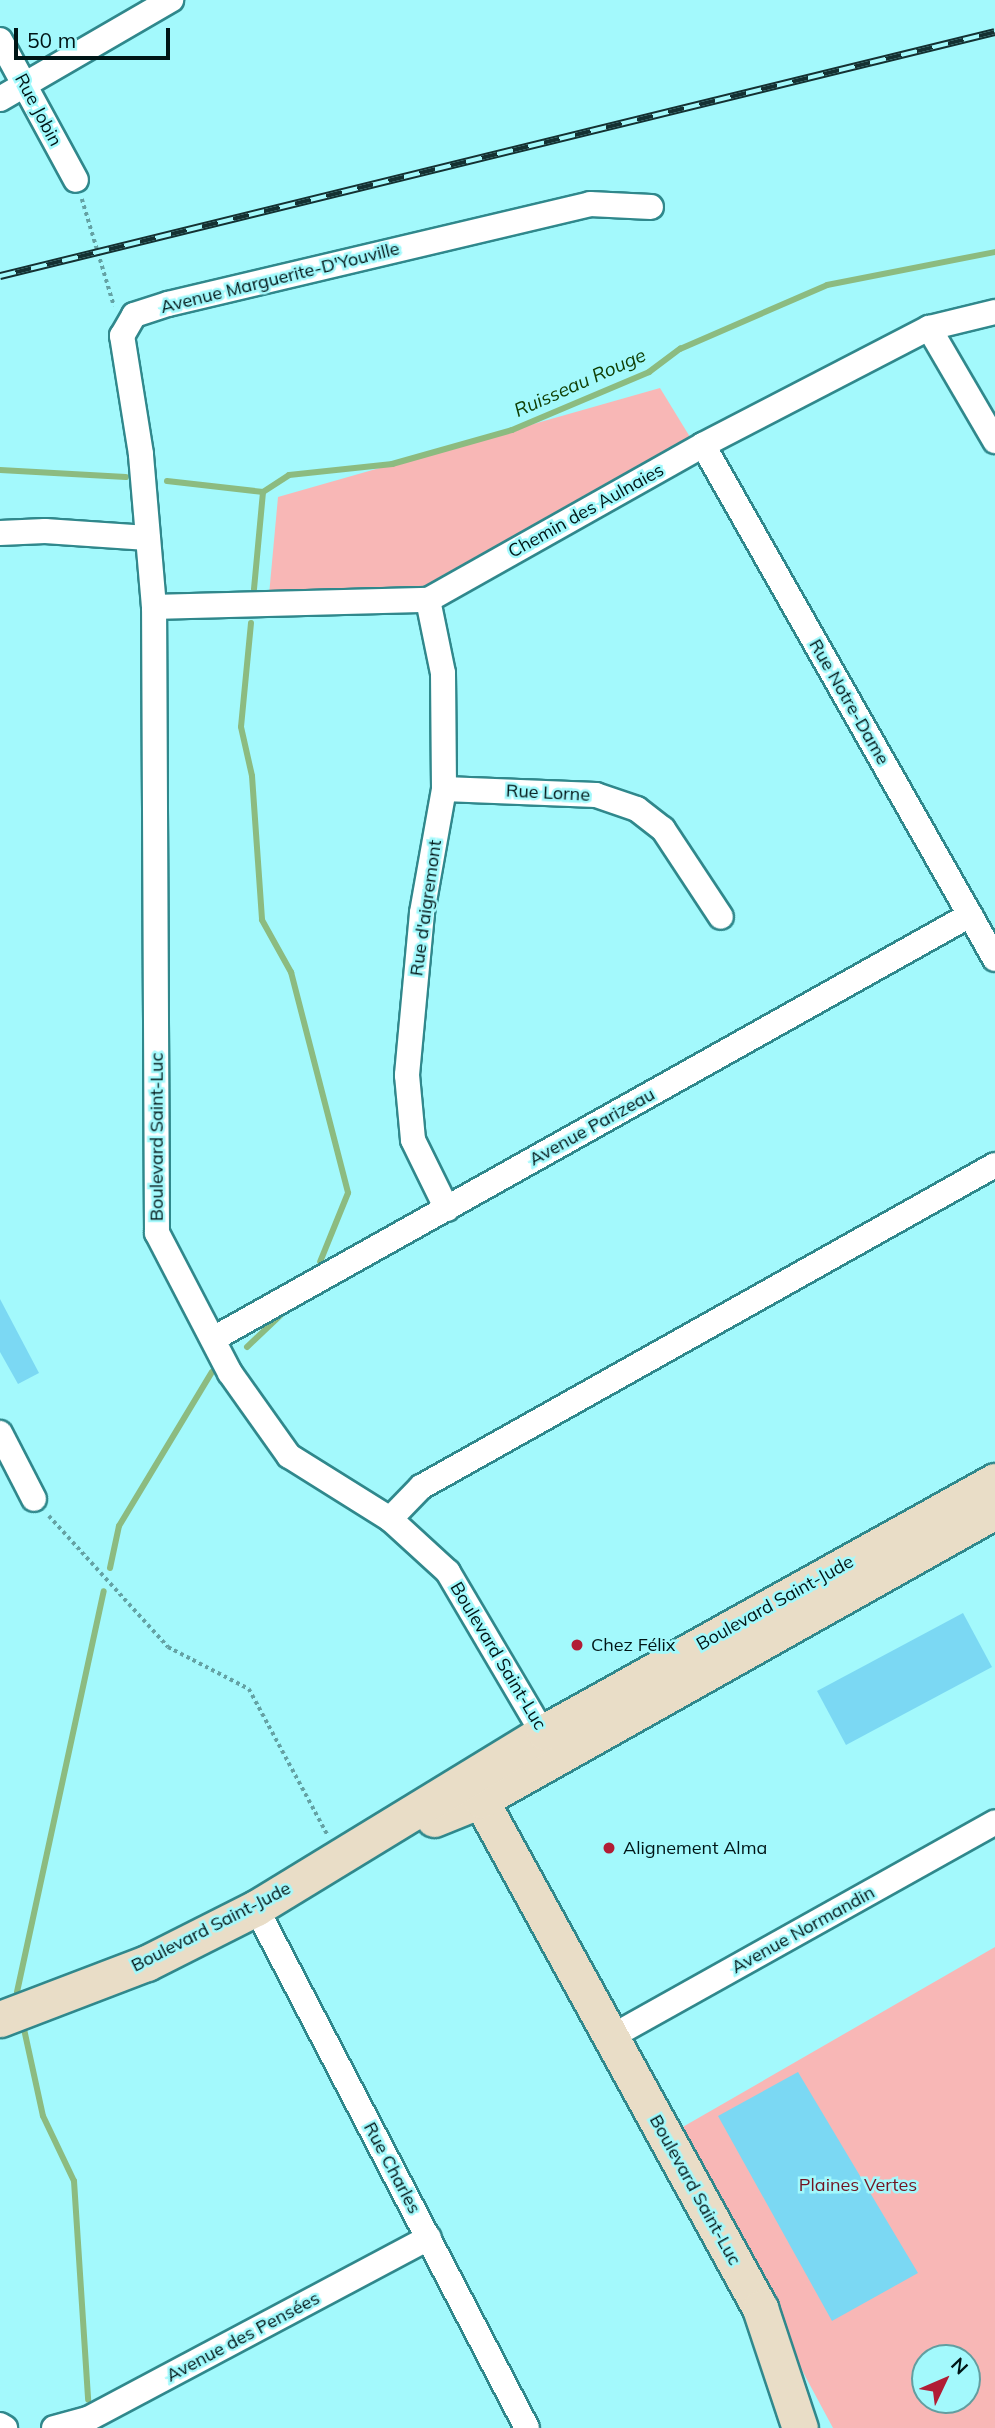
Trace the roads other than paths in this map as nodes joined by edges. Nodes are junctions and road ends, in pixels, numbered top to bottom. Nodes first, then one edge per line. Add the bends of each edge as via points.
1 (172, 0) edge
2 (0, 40) edge
3 (26, 86) junction
4 (0, 99) edge
5 (76, 180) road end
6 (651, 207) dead end
7 (995, 312) edge
8 (929, 328) junction
9 (995, 441) edge
10 (703, 445) junction
11 (0, 533) edge
12 (148, 538) junction
13 (428, 600) junction
14 (154, 607) junction
15 (444, 789) junction
16 (970, 915) junction
17 (721, 917) dead end
18 (995, 959) edge
19 (995, 1165) edge
20 (447, 1209) junction
21 (213, 1339) junction
22 (0, 1433) edge
23 (995, 1480) edge
24 (34, 1499) road end
25 (995, 1511) edge
26 (390, 1519) junction
27 (550, 1745) junction
28 (474, 1789) junction
29 (995, 1822) edge
30 (256, 1908) junction
31 (0, 2019) edge
32 (611, 2037) junction
33 (429, 2238) junction
34 (0, 2426) edge
35 (5, 2428) edge
36 (54, 2428) edge
37 (527, 2428) edge
38 (800, 2428) edge

1 - 3 street
2 - 3 street, Rue Jobin
3 - 4 street
3 - 5 street, Rue Jobin
6 - 12 street, Avenue Marguerite-D'Youville via 590,204 134,315 122,336 141,454
7 - 8 street, Chemin des Aulnaies
8 - 9 street
8 - 10 street, Chemin des Aulnaies
10 - 13 street, Chemin des Aulnaies
10 - 16 street, Rue Notre-Dame
11 - 12 street via 45,531
12 - 14 street, Boulevard Saint-Luc
13 - 14 street, Chemin des Aulnaies
13 - 15 street, Rue d'aigremont via 443,673
14 - 21 street, Boulevard Saint-Luc via 158,1233
15 - 17 street, Rue Lorne via 596,795 637,809 663,829
15 - 20 street, Rue d'aigremont via 422,913 407,1075 413,1140
16 - 18 street, Rue Notre-Dame
16 - 20 street, Avenue Parizeau
19 - 26 street via 421,1488
20 - 21 street, Avenue Parizeau
21 - 26 street, Boulevard Saint-Luc via 230,1373 289,1456
22 - 24 street
23 - 27 street, Boulevard Saint-Jude
25 - 27 street, Boulevard Saint-Jude
26 - 27 street, Boulevard Saint-Luc via 448,1572
27 - 28 street, Boulevard Saint-Jude
28 - 30 street, Boulevard Saint-Jude via 340,1858
28 - 32 street, Boulevard Saint-Luc
29 - 32 street, Avenue Normandin
30 - 31 street, Boulevard Saint-Jude via 147,1963
30 - 33 street, Rue Charles
32 - 38 street, Boulevard Saint-Luc via 760,2308
33 - 36 street, Avenue des Pensées via 88,2419
33 - 37 street, Rue Charles
34 - 35 street

